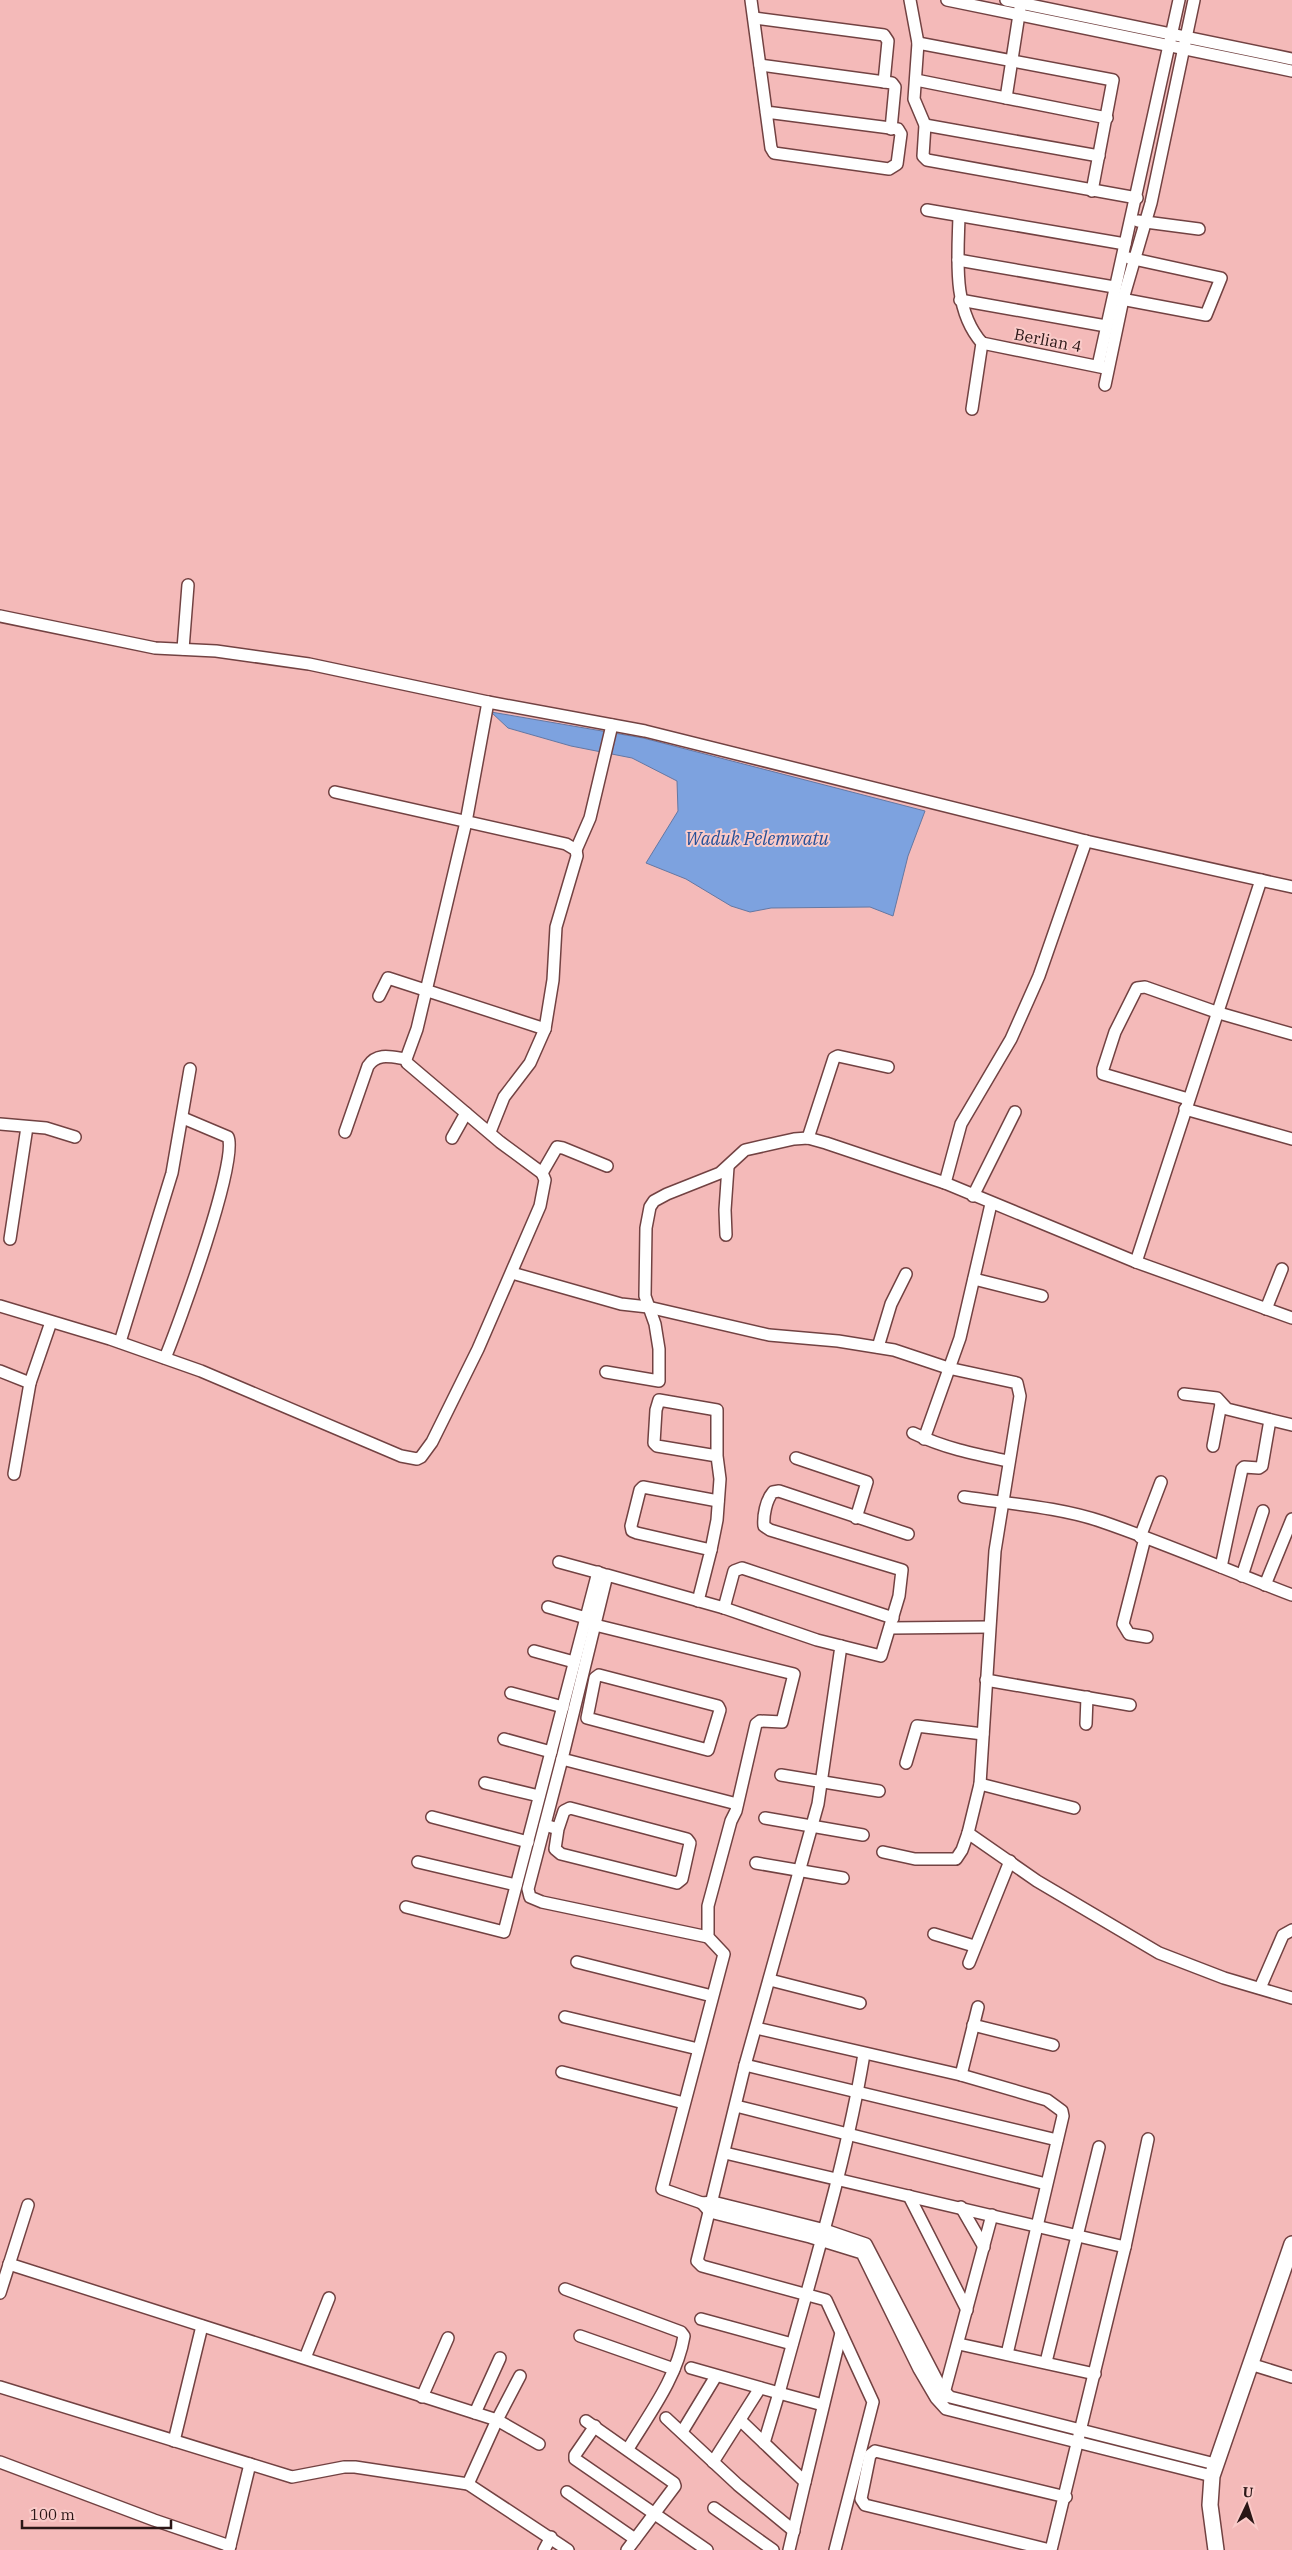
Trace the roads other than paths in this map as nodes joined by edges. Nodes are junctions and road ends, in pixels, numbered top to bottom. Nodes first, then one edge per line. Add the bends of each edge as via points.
1 (751, 0) edge
2 (910, 0) edge
3 (947, 0) edge
4 (1006, 0) edge
5 (1179, 0) edge
6 (1194, 0) edge
7 (1021, 1) edge
8 (1019, 14) junction
9 (754, 18) junction
10 (1173, 34) junction
11 (1186, 37) junction
12 (918, 43) junction
13 (1170, 47) junction
14 (1184, 50) junction
15 (1236, 55) junction
16 (1011, 60) junction
17 (1292, 60) edge
18 (760, 65) junction
19 (1292, 71) edge
20 (916, 80) junction
21 (884, 82) junction
22 (1006, 98) junction
23 (766, 112) junction
24 (1107, 118) junction
25 (925, 125) junction
26 (891, 129) junction
27 (1149, 141) junction
28 (1163, 144) junction
29 (1099, 156) junction
30 (1092, 191) junction
31 (1137, 198) junction
32 (927, 210) dead end
33 (959, 216) junction
34 (1132, 220) junction
35 (1144, 222) junction
36 (1199, 229) dead end
37 (1125, 244) junction
38 (1122, 256) junction
39 (1134, 258) junction
40 (958, 260) junction
41 (1116, 294) junction
42 (960, 300) junction
43 (1106, 326) junction
44 (982, 343) junction
45 (1103, 367) junction
46 (1105, 385) dead end
47 (972, 409) dead end
48 (188, 585) dead end
49 (0, 616) edge
50 (183, 649) junction
51 (488, 702) junction
52 (612, 725) junction
53 (335, 792) dead end
54 (466, 822) junction
55 (1086, 841) junction
56 (576, 850) junction
57 (1262, 880) junction
58 (1292, 887) edge
59 (427, 990) junction
60 (379, 996) dead end
61 (1219, 1013) junction
62 (545, 1029) junction
63 (1292, 1034) edge
64 (406, 1059) junction
65 (888, 1067) dead end
66 (190, 1069) dead end
67 (1187, 1104) junction
68 (1015, 1112) dead end
69 (466, 1113) junction
70 (183, 1118) junction
71 (0, 1124) edge
72 (27, 1127) junction
73 (345, 1132) dead end
74 (490, 1132) junction
75 (75, 1137) dead end
76 (452, 1138) dead end
77 (808, 1138) junction
78 (1292, 1139) edge
79 (607, 1166) dead end
80 (728, 1167) junction
81 (542, 1173) junction
82 (945, 1183) junction
83 (973, 1196) junction
84 (992, 1204) junction
85 (726, 1235) dead end
86 (10, 1240) dead end
87 (1136, 1262) junction
88 (1282, 1269) dead end
89 (512, 1273) junction
90 (906, 1274) dead end
91 (974, 1279) junction
92 (1042, 1296) dead end
93 (0, 1306) edge
94 (648, 1307) junction
95 (1266, 1309) junction
96 (1292, 1318) edge
97 (51, 1322) junction
98 (120, 1342) junction
99 (878, 1347) junction
100 (165, 1358) junction
101 (948, 1368) junction
102 (0, 1371) edge
103 (606, 1372) dead end
104 (30, 1383) junction
105 (1184, 1394) dead end
106 (1221, 1404) junction
107 (1270, 1420) junction
108 (1292, 1425) edge
109 (913, 1433) dead end
110 (924, 1439) junction
111 (1213, 1446) dead end
112 (717, 1456) junction
113 (796, 1458) dead end
114 (1008, 1461) junction
115 (14, 1474) dead end
116 (1161, 1482) dead end
117 (964, 1497) dead end
118 (718, 1502) junction
119 (1002, 1503) junction
120 (1263, 1511) dead end
121 (856, 1518) junction
122 (1292, 1519) edge
123 (908, 1534) dead end
124 (1142, 1538) junction
125 (711, 1550) junction
126 (559, 1562) dead end
127 (1221, 1567) junction
128 (603, 1573) junction
129 (1242, 1576) junction
130 (1265, 1585) junction
131 (1292, 1595) edge
132 (701, 1602) junction
133 (548, 1607) dead end
134 (722, 1608) junction
135 (590, 1621) junction
136 (892, 1623) junction
137 (988, 1627) junction
138 (1147, 1637) dead end
139 (841, 1646) junction
140 (534, 1651) dead end
141 (574, 1662) junction
142 (986, 1680) junction
143 (511, 1693) dead end
144 (579, 1693) junction
145 (592, 1696) junction
146 (1087, 1697) junction
147 (1130, 1705) dead end
148 (563, 1706) junction
149 (1086, 1724) dead end
150 (983, 1734) junction
151 (504, 1739) dead end
152 (551, 1752) junction
153 (562, 1759) junction
154 (906, 1763) dead end
155 (780, 1775) dead end
156 (822, 1782) junction
157 (485, 1783) dead end
158 (980, 1784) junction
159 (879, 1791) dead end
160 (539, 1796) junction
161 (737, 1804) junction
162 (1074, 1808) dead end
163 (432, 1817) dead end
164 (765, 1818) dead end
165 (544, 1825) junction
166 (812, 1827) junction
167 (558, 1829) junction
168 (968, 1833) junction
169 (863, 1835) dead end
170 (528, 1842) junction
171 (883, 1852) dead end
172 (1010, 1861) junction
173 (418, 1862) dead end
174 (756, 1863) dead end
175 (801, 1870) junction
176 (843, 1878) dead end
177 (516, 1885) junction
178 (406, 1907) dead end
179 (1292, 1930) edge
180 (934, 1934) dead end
181 (708, 1937) junction
182 (974, 1946) junction
183 (577, 1962) dead end
184 (969, 1963) dead end
185 (770, 1980) junction
186 (1260, 1988) junction
187 (712, 1996) junction
188 (1292, 1998) edge
189 (860, 2003) dead end
190 (978, 2007) dead end
191 (565, 2017) dead end
192 (973, 2025) junction
193 (756, 2028) junction
194 (1053, 2045) dead end
195 (698, 2049) junction
196 (864, 2054) junction
197 (745, 2065) junction
198 (562, 2072) dead end
199 (960, 2074) junction
200 (858, 2092) junction
201 (684, 2103) junction
202 (736, 2106) junction
203 (848, 2136) junction
204 (1057, 2140) junction
205 (1148, 2140) dead end
206 (1099, 2147) dead end
207 (725, 2153) junction
208 (836, 2179) junction
209 (1046, 2184) junction
210 (909, 2196) junction
211 (704, 2204) junction
212 (28, 2205) dead end
213 (961, 2207) junction
214 (992, 2215) junction
215 (1038, 2226) junction
216 (823, 2235) junction
217 (1076, 2235) junction
218 (1292, 2244) edge
219 (984, 2247) junction
220 (1125, 2247) junction
221 (9, 2264) junction
222 (565, 2290) dead end
223 (0, 2292) edge
224 (806, 2294) junction
225 (329, 2298) dead end
226 (967, 2310) junction
227 (701, 2319) dead end
228 (202, 2326) junction
229 (840, 2333) junction
230 (580, 2336) dead end
231 (448, 2338) dead end
232 (792, 2344) junction
233 (959, 2344) junction
234 (1007, 2354) junction
235 (305, 2358) junction
236 (500, 2358) dead end
237 (1046, 2362) junction
238 (1250, 2364) junction
239 (692, 2368) dead end
240 (674, 2369) junction
241 (1094, 2374) junction
242 (520, 2376) dead end
243 (716, 2376) junction
244 (1292, 2377) edge
245 (0, 2387) edge
246 (760, 2388) junction
247 (779, 2394) junction
248 (422, 2397) junction
249 (943, 2399) junction
250 (823, 2406) junction
251 (475, 2413) junction
252 (666, 2418) dead end
253 (496, 2420) junction
254 (740, 2420) junction
255 (682, 2432) junction
256 (1080, 2436) junction
257 (174, 2440) junction
258 (764, 2443) junction
259 (539, 2444) dead end
260 (628, 2449) junction
261 (0, 2462) edge
262 (713, 2462) junction
263 (250, 2464) junction
264 (1213, 2470) junction
265 (805, 2482) junction
266 (468, 2484) junction
267 (568, 2492) dead end
268 (1066, 2497) junction
269 (714, 2508) dead end
270 (654, 2514) junction
271 (794, 2531) junction
272 (551, 2537) junction
273 (634, 2539) junction
274 (230, 2548) edge
275 (544, 2550) edge
276 (568, 2550) edge
277 (627, 2550) edge
278 (707, 2550) edge
279 (774, 2550) edge
280 (789, 2550) edge
281 (835, 2550) edge
282 (1051, 2550) edge
283 (1216, 2550) edge

1 - 9 street
2 - 12 street
3 - 8 street
4 - 7 street
5 - 10 street
6 - 11 street
7 - 8 street
7 - 10 street
8 - 13 street
8 - 16 street
9 - 18 street
9 - 21 street via 884,35 888,41
10 - 11 street
10 - 13 street
11 - 14 street
11 - 15 street
12 - 16 street
12 - 20 street
13 - 14 street
13 - 27 street
14 - 15 street
14 - 28 street
15 - 17 street
15 - 19 street
16 - 22 street
16 - 24 street via 1113,80
18 - 21 street
18 - 23 street
20 - 22 street
20 - 25 street via 915,105
21 - 26 street via 895,87
22 - 24 street
23 - 26 street
23 - 26 street via 774,153 889,170 897,164 901,134 898,129
24 - 29 street
25 - 29 street
25 - 30 street via 922,151 927,160
27 - 28 street
27 - 31 street
28 - 35 street
29 - 30 street
30 - 31 street
31 - 34 street
32 - 33 street
33 - 37 street
33 - 40 street
34 - 35 street
34 - 37 street
35 - 36 street
35 - 39 street
37 - 38 street
38 - 39 street
38 - 41 street
39 - 41 street
39 - 41 street via 1221,278 1206,315
40 - 41 street
40 - 42 street
41 - 43 street
41 - 45 street
42 - 43 street
42 - 44 street
43 - 45 street
44 - 45 street, Berlian 4
44 - 47 street
45 - 46 street
48 - 50 street
49 - 50 street via 160,648
50 - 51 street via 309,664
51 - 52 street
51 - 54 street
52 - 55 street
52 - 56 street via 590,818
53 - 54 street
54 - 56 street via 566,844
54 - 59 street
55 - 57 street
55 - 82 street via 1039,976 1011,1039 961,1124
56 - 62 street via 556,926 553,980
57 - 58 street
57 - 61 street
59 - 60 street via 388,978
59 - 62 street
59 - 64 street via 418,1029
61 - 63 street
61 - 67 street
61 - 67 street via 1141,986 1115,1032 1102,1069 1106,1076
62 - 74 street via 530,1063 504,1097
64 - 69 street
64 - 73 street via 377,1057 372,1060
65 - 77 street via 838,1056 834,1058
66 - 70 street
67 - 78 street
67 - 87 street
68 - 83 street
69 - 74 street
69 - 76 street
70 - 98 street via 172,1173
70 - 100 street via 228,1137 230,1144 214,1216
71 - 72 street
72 - 75 street via 46,1128
72 - 86 street
74 - 81 street
77 - 80 street via 784,1140 745,1150
77 - 82 street
79 - 81 street via 557,1147
80 - 85 street
80 - 94 street via 707,1180 654,1201 648,1213 645,1296
81 - 89 street via 540,1206
82 - 83 street
83 - 84 street
84 - 87 street
84 - 91 street
87 - 95 street
88 - 95 street
89 - 94 street via 621,1304
89 - 100 street via 436,1434 417,1459 395,1454
90 - 99 street via 891,1304
91 - 92 street
91 - 101 street via 960,1338
93 - 97 street
94 - 99 street via 769,1335 838,1340
94 - 103 street via 659,1348 659,1381
95 - 96 street
97 - 98 street
97 - 104 street
98 - 100 street
99 - 101 street
101 - 110 street
101 - 114 street via 1017,1383 1020,1396
102 - 104 street
104 - 115 street
105 - 106 street via 1217,1398
106 - 107 street via 1228,1409
106 - 111 street
107 - 108 street
107 - 127 street via 1262,1466 1242,1469
109 - 110 street
110 - 114 street via 955,1450
112 - 112 street via 717,1410 659,1400 654,1443 657,1446
112 - 118 street
113 - 121 street via 867,1482
114 - 119 street
116 - 124 street
117 - 119 street
118 - 125 street
118 - 125 street via 643,1487 631,1526 637,1533
119 - 124 street via 1079,1516
119 - 137 street
120 - 129 street
121 - 123 street
121 - 136 street via 778,1491 770,1496 764,1526 902,1570
122 - 130 street
124 - 127 street
124 - 138 street via 1123,1624 1129,1634
125 - 132 street
126 - 128 street
127 - 129 street
128 - 132 street
128 - 135 street
129 - 130 street
130 - 131 street
132 - 134 street
133 - 135 street
134 - 136 street via 734,1571 742,1568
134 - 139 street
135 - 141 street
135 - 144 street
135 - 161 street via 794,1674 782,1722 760,1721 756,1724
136 - 137 street
136 - 139 street via 881,1656
137 - 142 street
139 - 156 street
140 - 141 street
141 - 148 street
142 - 146 street
142 - 150 street
143 - 148 street
144 - 145 street
144 - 153 street
145 - 145 street via 586,1716 590,1720 708,1750 720,1710 718,1706 599,1676 595,1678
146 - 147 street
146 - 149 street
148 - 152 street
150 - 154 street via 917,1726
150 - 158 street
151 - 152 street
152 - 160 street
153 - 161 street
153 - 165 street
155 - 156 street
156 - 159 street
156 - 166 street
157 - 160 street
158 - 162 street
158 - 168 street
160 - 170 street
161 - 181 street via 708,1906
163 - 170 street
164 - 166 street
165 - 167 street
165 - 181 street via 528,1889 528,1894 535,1900
166 - 169 street
166 - 175 street
167 - 167 street via 564,1811 570,1808 687,1839 690,1843 682,1879 677,1883 561,1854 555,1849
168 - 171 street via 959,1857 953,1860 915,1859
168 - 172 street
170 - 177 street
172 - 182 street
172 - 186 street via 1037,1881 1159,1953
173 - 177 street
174 - 175 street
175 - 176 street
175 - 185 street
177 - 178 street via 504,1932
179 - 186 street via 1283,1935
180 - 182 street
181 - 187 street via 724,1954
182 - 184 street
183 - 187 street
185 - 189 street
185 - 193 street
186 - 188 street
187 - 195 street
190 - 192 street
191 - 195 street
192 - 194 street
192 - 199 street
193 - 196 street
193 - 197 street
195 - 201 street
196 - 199 street
196 - 200 street
197 - 200 street
197 - 202 street
198 - 201 street
199 - 204 street via 1058,2105 1063,2116
200 - 203 street
200 - 204 street
201 - 211 street via 662,2189
202 - 203 street
202 - 207 street
203 - 208 street
203 - 209 street
204 - 209 street
205 - 220 street
206 - 217 street
207 - 208 street
207 - 211 street
208 - 210 street
208 - 216 street
209 - 215 street
210 - 213 street
210 - 226 street
211 - 216 street
211 - 224 street via 698,2264
212 - 221 street
213 - 214 street
213 - 219 street
214 - 215 street
214 - 219 street
215 - 217 street
215 - 234 street
216 - 224 street
216 - 249 street via 861,2241 870,2248
217 - 220 street
217 - 237 street
218 - 238 main road
219 - 226 street
220 - 241 street
221 - 223 street
221 - 228 street
222 - 240 street via 681,2332 684,2336 682,2349
224 - 229 street via 826,2300
224 - 232 street
225 - 235 street
226 - 233 street
227 - 232 street
228 - 235 street
228 - 257 street
229 - 250 street
229 - 281 street via 873,2402
230 - 240 street
231 - 248 street
232 - 247 street
233 - 234 street
233 - 249 street
234 - 237 street
235 - 248 street
236 - 251 street
237 - 241 street
238 - 244 street
238 - 264 main road
239 - 243 street
240 - 260 street
241 - 256 street
242 - 253 street
243 - 246 street
243 - 255 street
245 - 257 street
246 - 247 street
246 - 254 street
247 - 250 street
247 - 258 street
248 - 251 street
249 - 256 street
250 - 265 street
251 - 253 street
252 - 255 street
253 - 259 street
253 - 266 street
254 - 258 street
254 - 262 street
255 - 262 street
256 - 264 street
256 - 268 street
257 - 263 street
258 - 265 street
260 - 270 street via 674,2483 675,2489
260 - 270 street via 590,2424 575,2459
261 - 274 street
262 - 271 street
263 - 266 street via 292,2477 355,2467
263 - 274 street
264 - 283 main road via 1210,2505
265 - 271 street
266 - 272 street
267 - 273 street
268 - 282 street
268 - 282 street via 875,2451 870,2455 861,2499 865,2505
269 - 279 street
270 - 273 street
270 - 278 street
271 - 280 street
272 - 275 street
272 - 276 street
273 - 277 street

